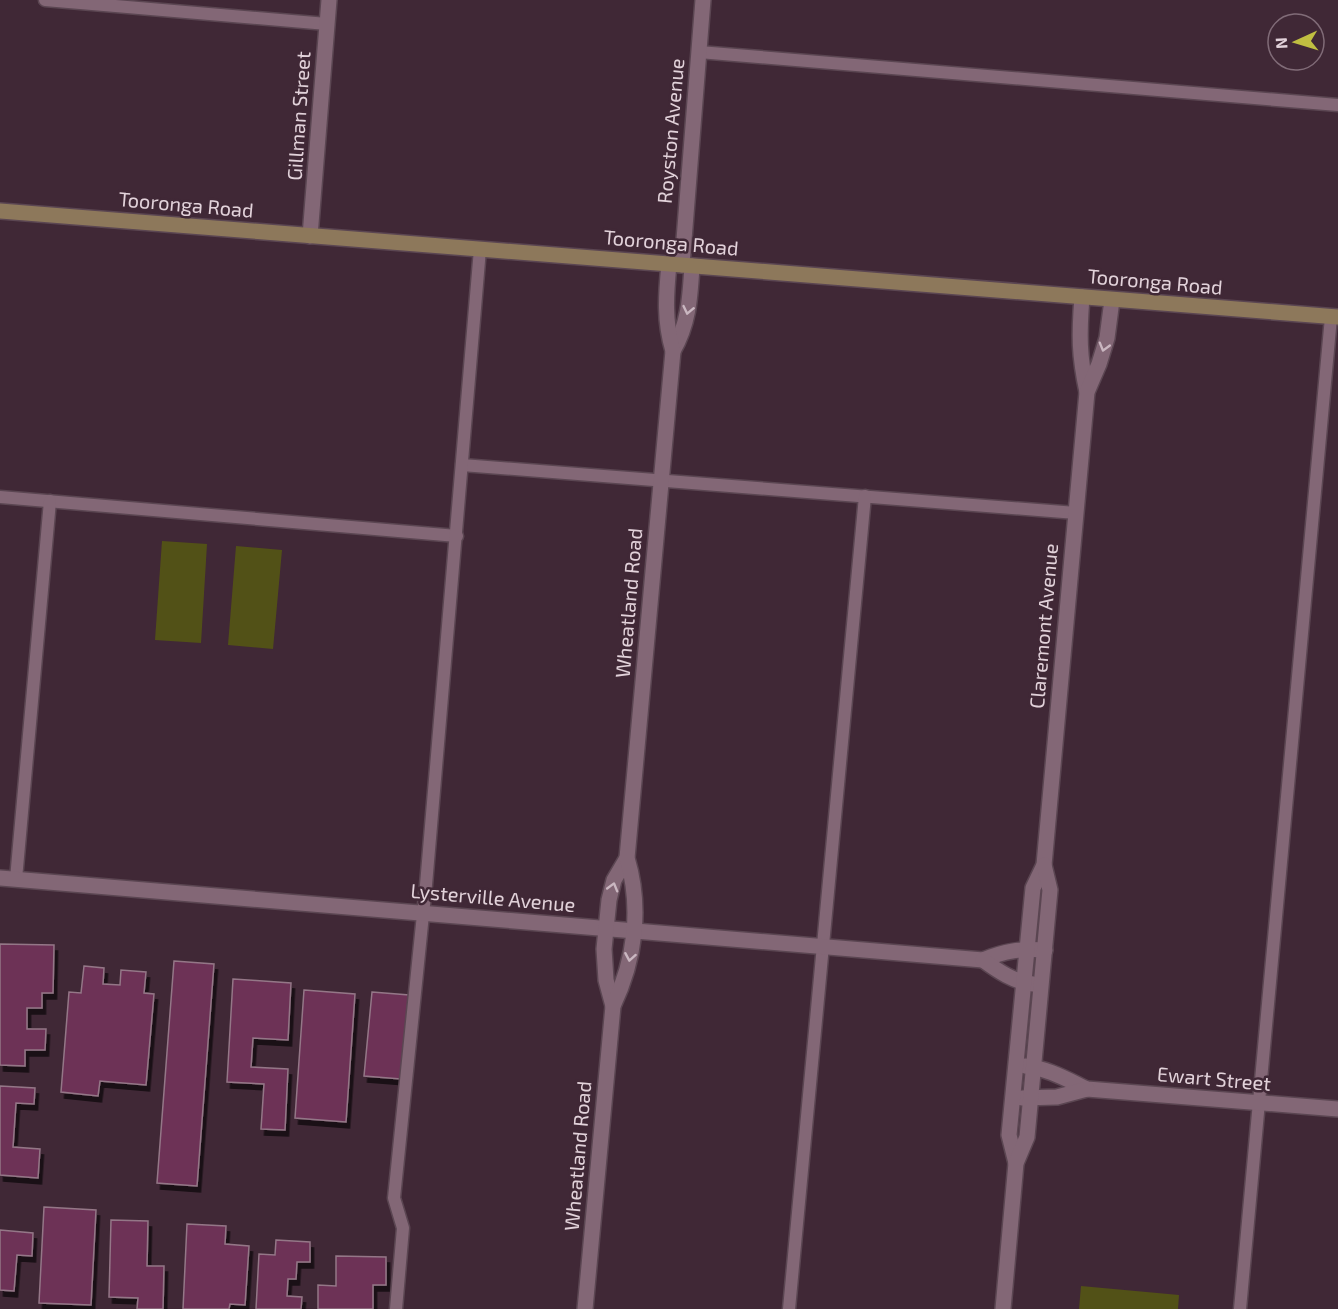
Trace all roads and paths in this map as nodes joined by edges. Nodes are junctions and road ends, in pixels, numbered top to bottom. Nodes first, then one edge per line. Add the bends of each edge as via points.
1 (45, 0) edge
2 (329, 0) edge
3 (703, 0) edge
4 (327, 24) junction
5 (699, 52) junction
6 (1338, 105) edge
7 (0, 211) edge
8 (310, 236) junction
9 (480, 249) junction
10 (681, 265) junction
11 (1082, 297) junction
12 (1112, 300) junction
13 (1334, 317) edge
14 (673, 351) junction
15 (1088, 392) junction
16 (462, 465) junction
17 (661, 480) junction
18 (0, 496) edge
19 (866, 496) junction
20 (50, 501) junction
21 (1076, 513) junction
22 (456, 536) junction
23 (627, 858) junction
24 (1044, 865) junction
25 (8, 878) edge
26 (424, 913) junction
27 (606, 929) junction
28 (633, 931) junction
29 (822, 947) junction
30 (1027, 948) junction
31 (1045, 950) junction
32 (983, 960) junction
33 (1024, 983) junction
34 (1041, 984) junction
35 (613, 1006) junction
36 (1016, 1065) junction
37 (1034, 1066) junction
38 (1087, 1089) junction
39 (1013, 1098) junction
40 (1031, 1099) junction
41 (1259, 1104) junction
42 (1338, 1109) edge
43 (1016, 1163) junction
44 (396, 1309) edge
45 (585, 1309) edge
46 (789, 1309) edge
47 (1003, 1309) edge
48 (1240, 1309) edge

1 - 4 lane
2 - 4 street, Gillman Street
3 - 5 street, Royston Avenue
4 - 8 street, Gillman Street
5 - 6 lane
5 - 10 street, Royston Avenue
7 - 8 main road, Tooronga Road
8 - 9 main road, Tooronga Road
9 - 10 main road, Tooronga Road
9 - 16 lane
10 - 11 main road, Tooronga Road
10 - 14 street, Wheatland Road via 666,298 667,331
10 -> 14 street, Wheatland Road via 690,300 684,332
11 - 12 main road, Tooronga Road
11 - 15 street, Claremont Avenue via 1080,362
12 - 13 main road, Tooronga Road
12 -> 15 street, Claremont Avenue via 1107,338
13 - 41 lane
14 - 17 street, Wheatland Road
15 - 21 street, Claremont Avenue
16 - 17 lane
16 - 22 lane
17 - 19 lane
17 - 23 street, Wheatland Road
18 - 20 lane
19 - 21 lane
19 - 29 lane
20 - 22 lane
20 - 25 lane
21 - 24 street, Claremont Avenue
22 - 26 lane
27 -> 23 street, Wheatland Road via 614,879
23 - 28 street, Wheatland Road via 635,903
24 - 30 street, Claremont Avenue via 1033,888
24 - 31 street, Claremont Avenue via 1050,890
25 - 26 street, Lysterville Avenue
26 - 27 street, Lysterville Avenue
26 - 44 lane via 394,1198 404,1228
27 - 28 street, Lysterville Avenue
27 - 35 street, Wheatland Road via 606,980
28 - 29 street, Lysterville Avenue
28 -> 35 street, Wheatland Road via 624,983
29 - 32 street, Lysterville Avenue
29 - 46 lane
30 - 31 street, Lysterville Avenue
30 - 32 street, Lysterville Avenue
30 - 33 street, Claremont Avenue
31 - 34 street, Claremont Avenue
32 - 33 street, Lysterville Avenue
33 - 34 street, Lysterville Avenue
33 - 36 street, Claremont Avenue
34 - 37 street, Claremont Avenue
35 - 45 street, Wheatland Road
36 - 37 street, Ewart Street
36 - 39 street, Claremont Avenue
37 - 38 street, Ewart Street
37 - 40 street, Claremont Avenue
38 - 40 street, Ewart Street
38 - 41 street, Ewart Street
39 - 40 street, Ewart Street
39 - 43 street, Claremont Avenue via 1009,1135
40 - 43 street, Claremont Avenue via 1027,1137
41 - 42 street, Ewart Street
41 - 48 lane
43 - 47 street, Claremont Avenue

